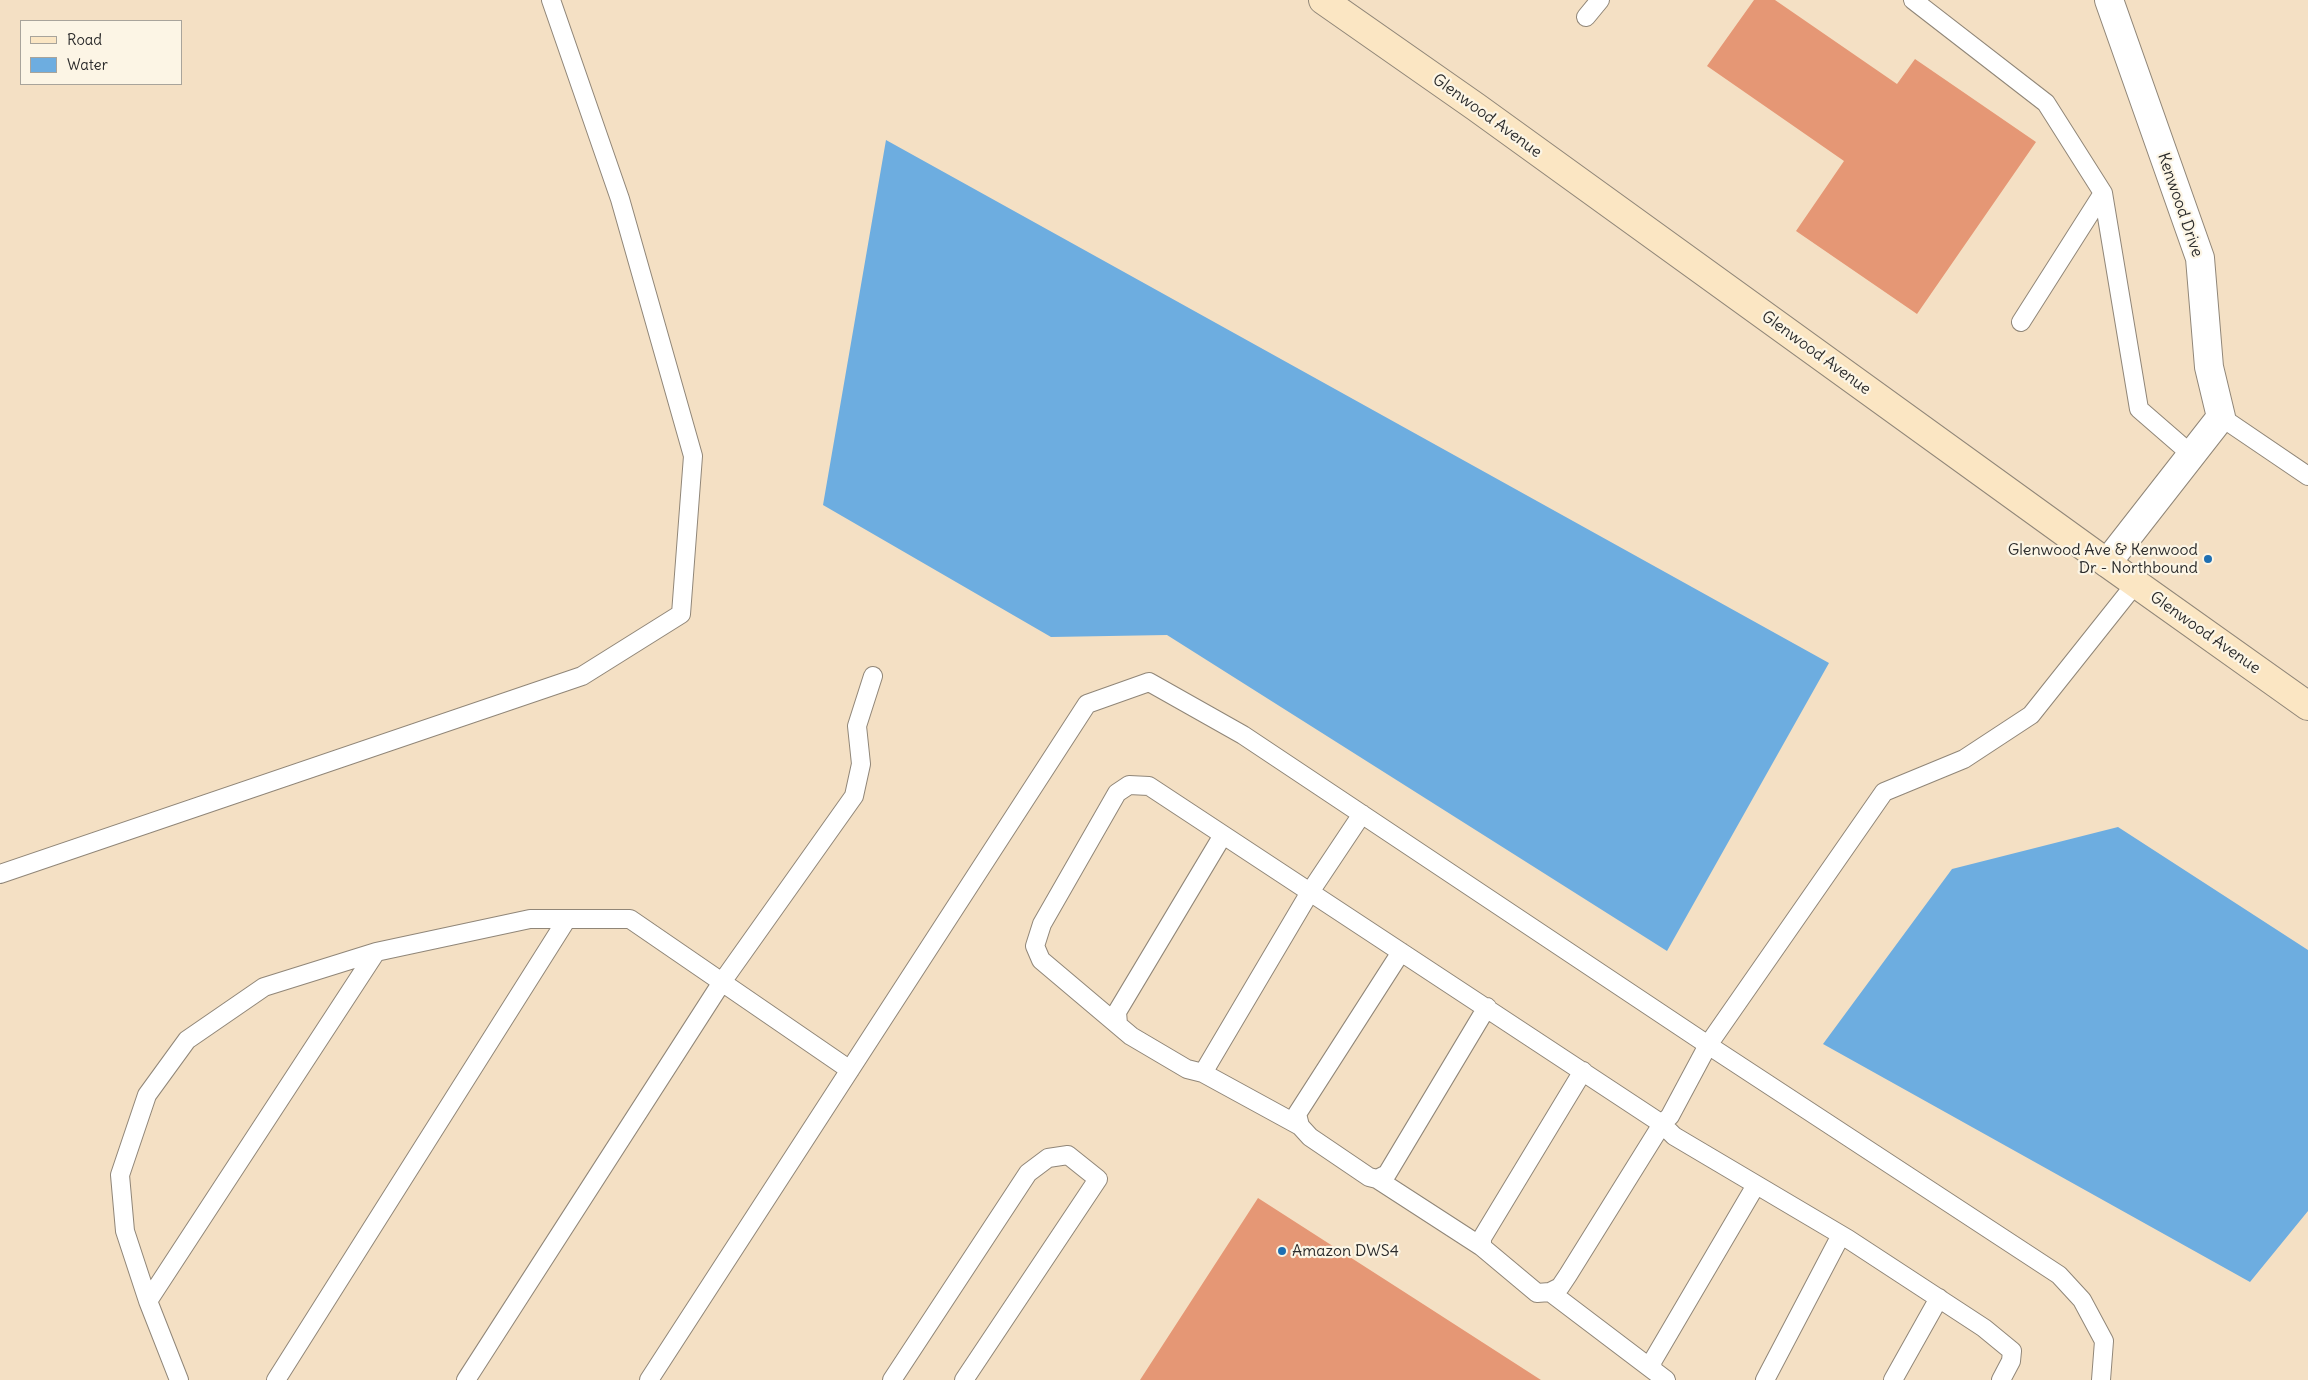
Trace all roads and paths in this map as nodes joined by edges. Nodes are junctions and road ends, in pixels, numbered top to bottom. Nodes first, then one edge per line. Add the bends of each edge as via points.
1 (551, 0) edge
2 (1323, 0) edge
3 (1600, 0) edge
4 (1913, 0) edge
5 (2109, 0) edge
6 (1586, 17) dead end
7 (2103, 193) junction
8 (2021, 322) dead end
9 (2221, 417) junction
10 (2192, 455) junction
11 (2308, 476) edge
12 (2107, 563) junction
13 (2136, 584) junction
14 (873, 676) dead end
15 (2308, 706) edge
16 (1362, 814) junction
17 (1223, 835) junction
18 (0, 874) edge
19 (1310, 892) junction
20 (568, 919) junction
21 (376, 952) junction
22 (1401, 952) junction
23 (722, 982) junction
24 (1487, 1007) junction
25 (1118, 1024) junction
26 (1708, 1045) junction
27 (850, 1070) junction
28 (1583, 1071) junction
29 (1203, 1074) junction
30 (1662, 1124) junction
31 (1300, 1126) junction
32 (1377, 1179) junction
33 (1756, 1185) junction
34 (1840, 1235) junction
35 (1482, 1248) junction
36 (1550, 1292) junction
37 (1939, 1298) junction
38 (148, 1301) junction
39 (1659, 1375) edge
40 (179, 1380) edge
41 (276, 1380) edge
42 (466, 1380) edge
43 (649, 1380) edge
44 (892, 1380) edge
45 (964, 1380) edge
46 (1765, 1380) edge
47 (1893, 1380) edge
48 (2001, 1380) edge
49 (2101, 1380) edge

1 - 18 lane via 620,199 693,456 681,614 582,676
2 - 12 street, Glenwood Avenue
3 - 6 lane
4 - 7 lane via 2046,103
5 - 9 street, Kenwood Drive via 2200,258 2209,367
7 - 8 lane
7 - 10 lane via 2139,409
9 - 10 street
9 - 11 lane
10 - 12 street
12 - 13 street, Glenwood Avenue
13 - 15 street, Glenwood Avenue
13 - 26 lane via 2032,715 1964,759 1884,792
14 - 23 lane via 857,726 861,764 854,796
16 - 19 lane
16 - 26 lane
16 - 27 lane via 1243,734 1149,682 1087,704
17 - 19 lane
17 - 25 lane via 1117,1012
17 - 25 lane via 1149,786 1129,785 1117,794 1042,924 1035,946 1042,960
19 - 22 lane
19 - 29 lane
20 - 21 lane via 530,919
20 - 23 lane via 630,919
20 - 41 lane
21 - 38 lane
21 - 38 lane via 264,987 187,1040 147,1095 120,1175 125,1231
22 - 24 lane
22 - 31 lane via 1297,1114
23 - 27 lane
23 - 42 lane
24 - 28 lane
24 - 32 lane via 1387,1174
25 - 29 lane via 1131,1036 1187,1070
26 - 30 lane via 1670,1116
26 - 49 lane via 2058,1275 2082,1300 2104,1341
27 - 43 lane
28 - 30 lane
28 - 35 lane via 1482,1238
29 - 31 lane
30 - 33 lane via 1674,1136
30 - 36 lane via 1568,1275 1560,1287
31 - 32 lane via 1310,1137 1369,1177
32 - 35 lane
33 - 34 lane
33 - 39 lane via 1652,1362
34 - 37 lane
34 - 46 lane
35 - 36 lane via 1537,1292
36 - 39 lane
37 - 47 lane
37 - 48 lane via 2012,1351 2011,1361
38 - 40 lane
44 - 45 lane via 1028,1173 1048,1158 1068,1155 1098,1179

